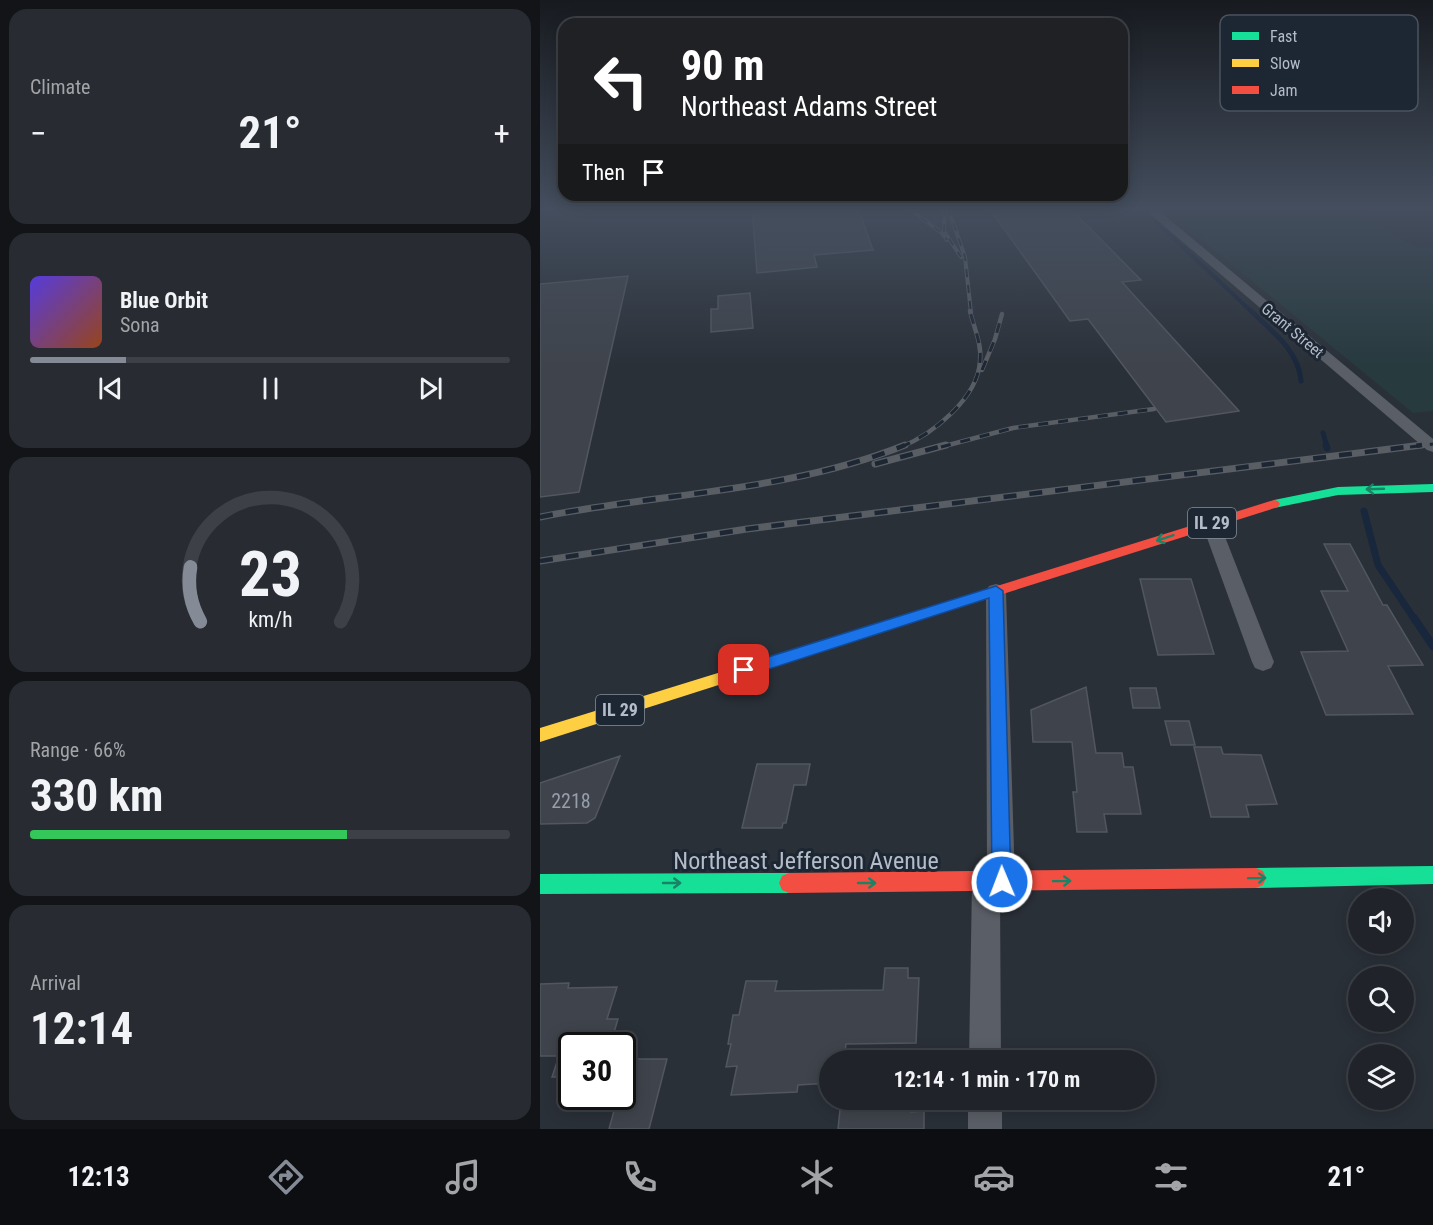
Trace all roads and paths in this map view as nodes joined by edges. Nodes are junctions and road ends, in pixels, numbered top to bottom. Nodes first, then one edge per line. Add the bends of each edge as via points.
1 (1212, 261) edge
2 (1433, 447) edge
3 (1433, 488) edge
4 (1211, 524) junction
5 (996, 591) junction
6 (1263, 662) dead end
7 (700, 684) junction
8 (540, 735) edge
9 (540, 745) edge
10 (1433, 875) edge
11 (540, 882) edge
12 (994, 882) junction
13 (986, 1050) edge
14 (985, 1110) edge
15 (985, 1129) edge

1 - 2 street, Grant Street
3 -> 4 main road, IL 29 via 1338,491 1287,501
4 -> 5 main road, IL 29
4 - 6 street
5 - 7 main road, IL 29
5 - 12 street
7 - 8 main road, IL 29
7 - 9 main road
12 -> 10 main road, Northeast Jefferson Avenue
11 -> 12 main road, Northeast Jefferson Avenue
12 - 13 street
14 - 15 street

